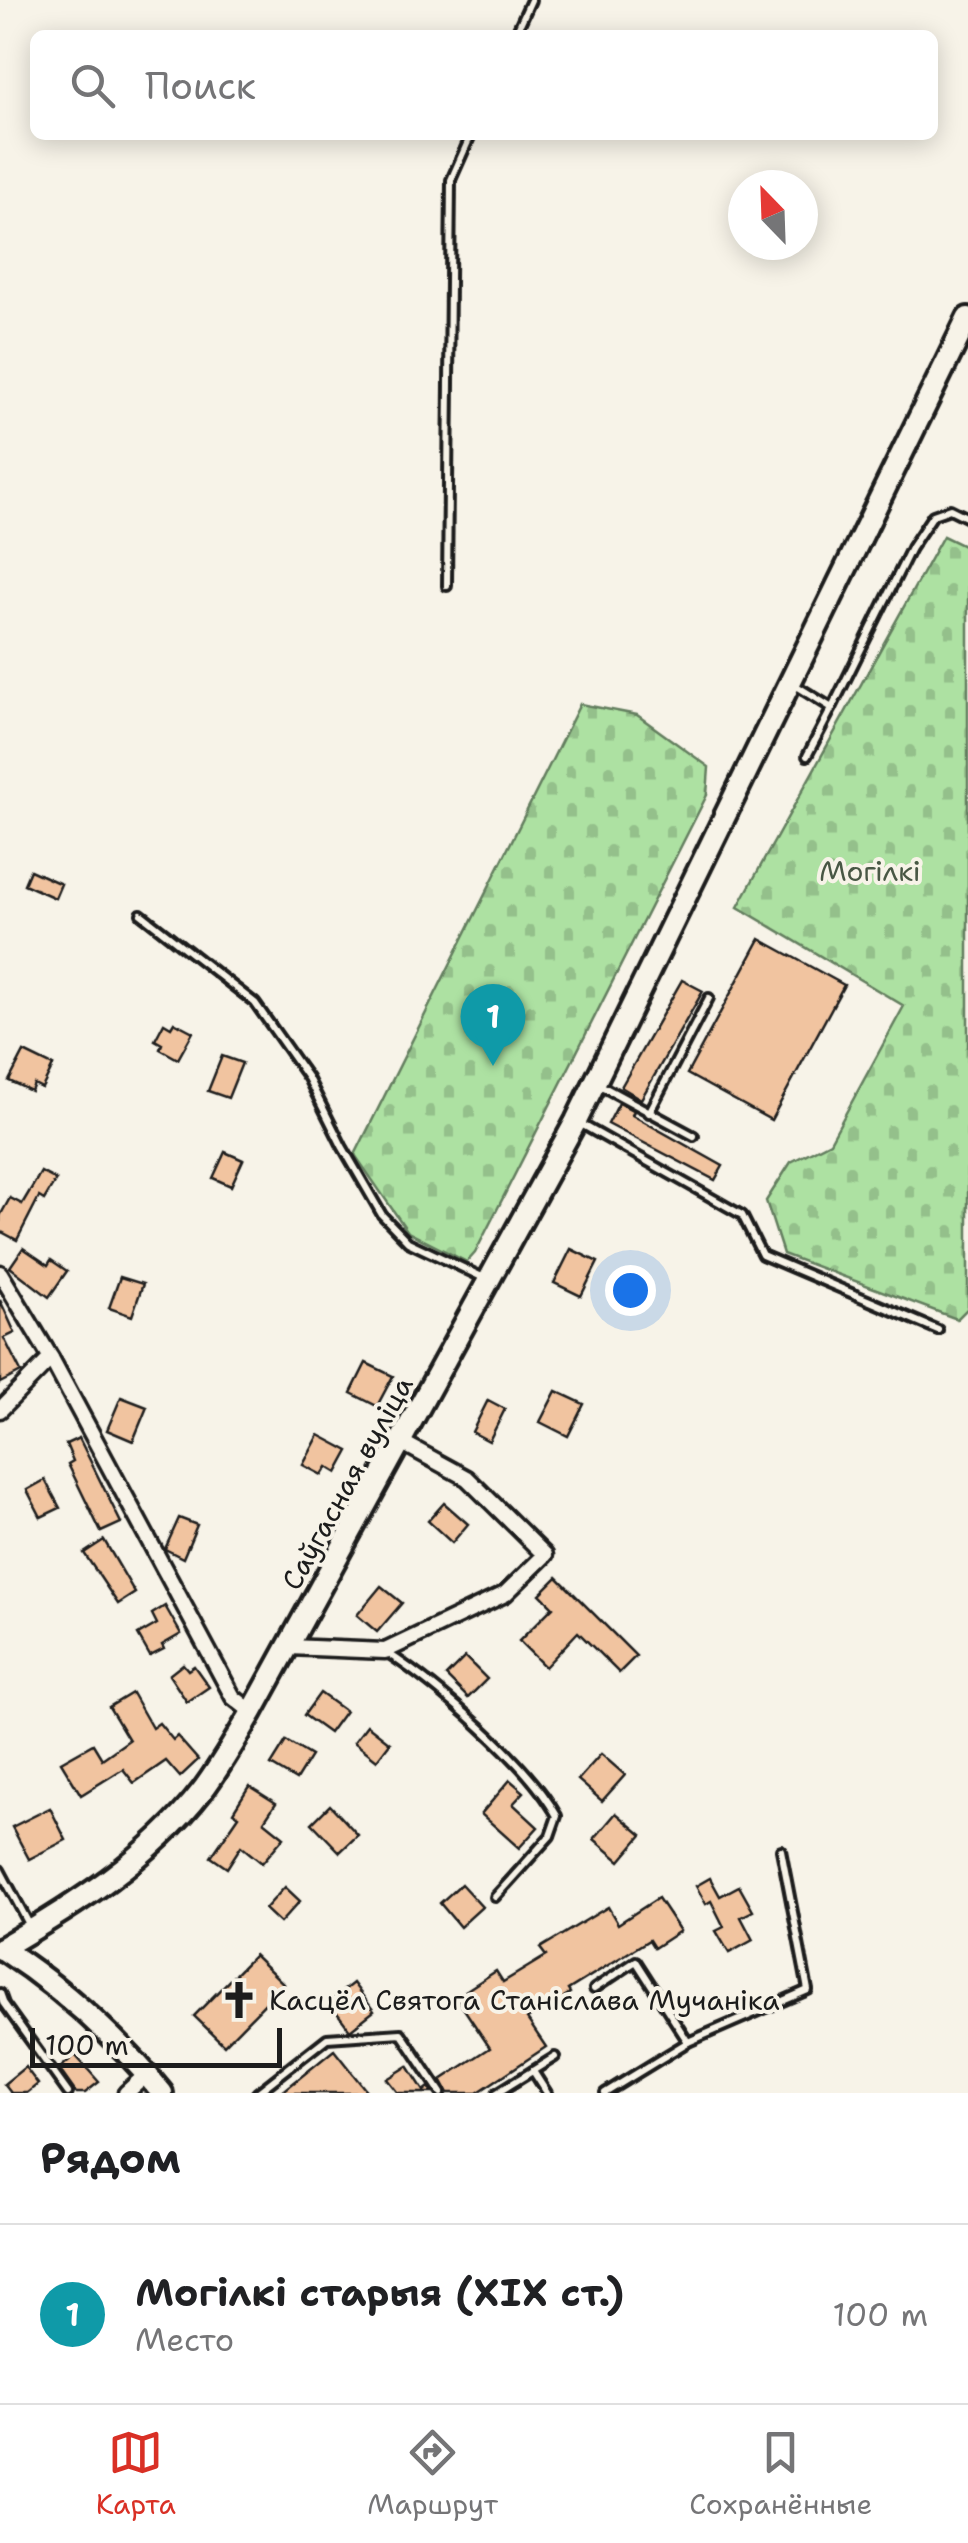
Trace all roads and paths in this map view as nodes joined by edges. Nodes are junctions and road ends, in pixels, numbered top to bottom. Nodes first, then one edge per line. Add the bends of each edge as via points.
1 (531, 0) edge
2 (518, 30) edge
3 (469, 140) edge
4 (968, 318) edge
5 (968, 518) edge
6 (447, 586) dead end
7 (789, 682) junction
8 (832, 708) junction
9 (806, 756) dead end
10 (140, 914) dead end
11 (709, 998) dead end
12 (595, 1082) junction
13 (649, 1113) junction
14 (576, 1121) junction
15 (694, 1136) dead end
16 (0, 1273) edge
17 (490, 1281) junction
18 (938, 1330) dead end
19 (51, 1358) junction
20 (0, 1410) edge
21 (401, 1442) junction
22 (289, 1647) junction
23 (385, 1652) junction
24 (252, 1712) junction
25 (782, 1850) dead end
26 (0, 1870) edge
27 (495, 1897) dead end
28 (32, 1928) junction
29 (0, 1951) edge
30 (594, 1989) dead end
31 (0, 1992) edge
32 (688, 2042) junction
33 (555, 2058) dead end
34 (533, 2071) junction
35 (147, 2074) junction
36 (68, 2093) edge
37 (126, 2093) edge
38 (162, 2093) edge
39 (257, 2093) edge
40 (441, 2093) edge
41 (497, 2093) edge
42 (547, 2093) edge
43 (605, 2093) edge

1 - 2 lane
3 - 6 lane via 451,180
4 - 7 main road, Саўгасная вуліца
5 - 8 lane via 950,509 933,515 910,548
7 - 8 lane
7 - 12 main road, Саўгасная вуліца
8 - 9 lane
10 - 17 lane via 255,1004 308,1078 382,1215 408,1242
11 - 13 lane
12 - 13 lane
12 - 14 main road, Саўгасная вуліца
13 - 15 lane
14 - 17 main road, Саўгасная вуліца
14 - 18 lane via 742,1214 762,1255
16 - 19 street
17 - 21 main road, Саўгасная вуліца
19 - 20 street
19 - 24 street via 234,1697
21 - 22 main road, Саўгасная вуліца
21 - 23 street via 467,1478 544,1555 504,1594
22 - 23 street
22 - 24 main road, Саўгасная вуліца
23 - 27 lane via 471,1719 557,1816 550,1836
24 - 28 main road, Саўгасная вуліца via 202,1790 167,1830 126,1869
25 - 32 lane via 808,1990
26 - 28 lane
28 - 29 main road, Саўгасная вуліца
29 - 35 main road via 76,2004
30 - 32 lane via 636,1961
31 - 36 lane
32 - 43 lane
33 - 34 lane
34 - 41 lane
34 - 42 lane
35 - 37 street
35 - 38 main road
39 - 40 lane via 327,2038 401,2033

